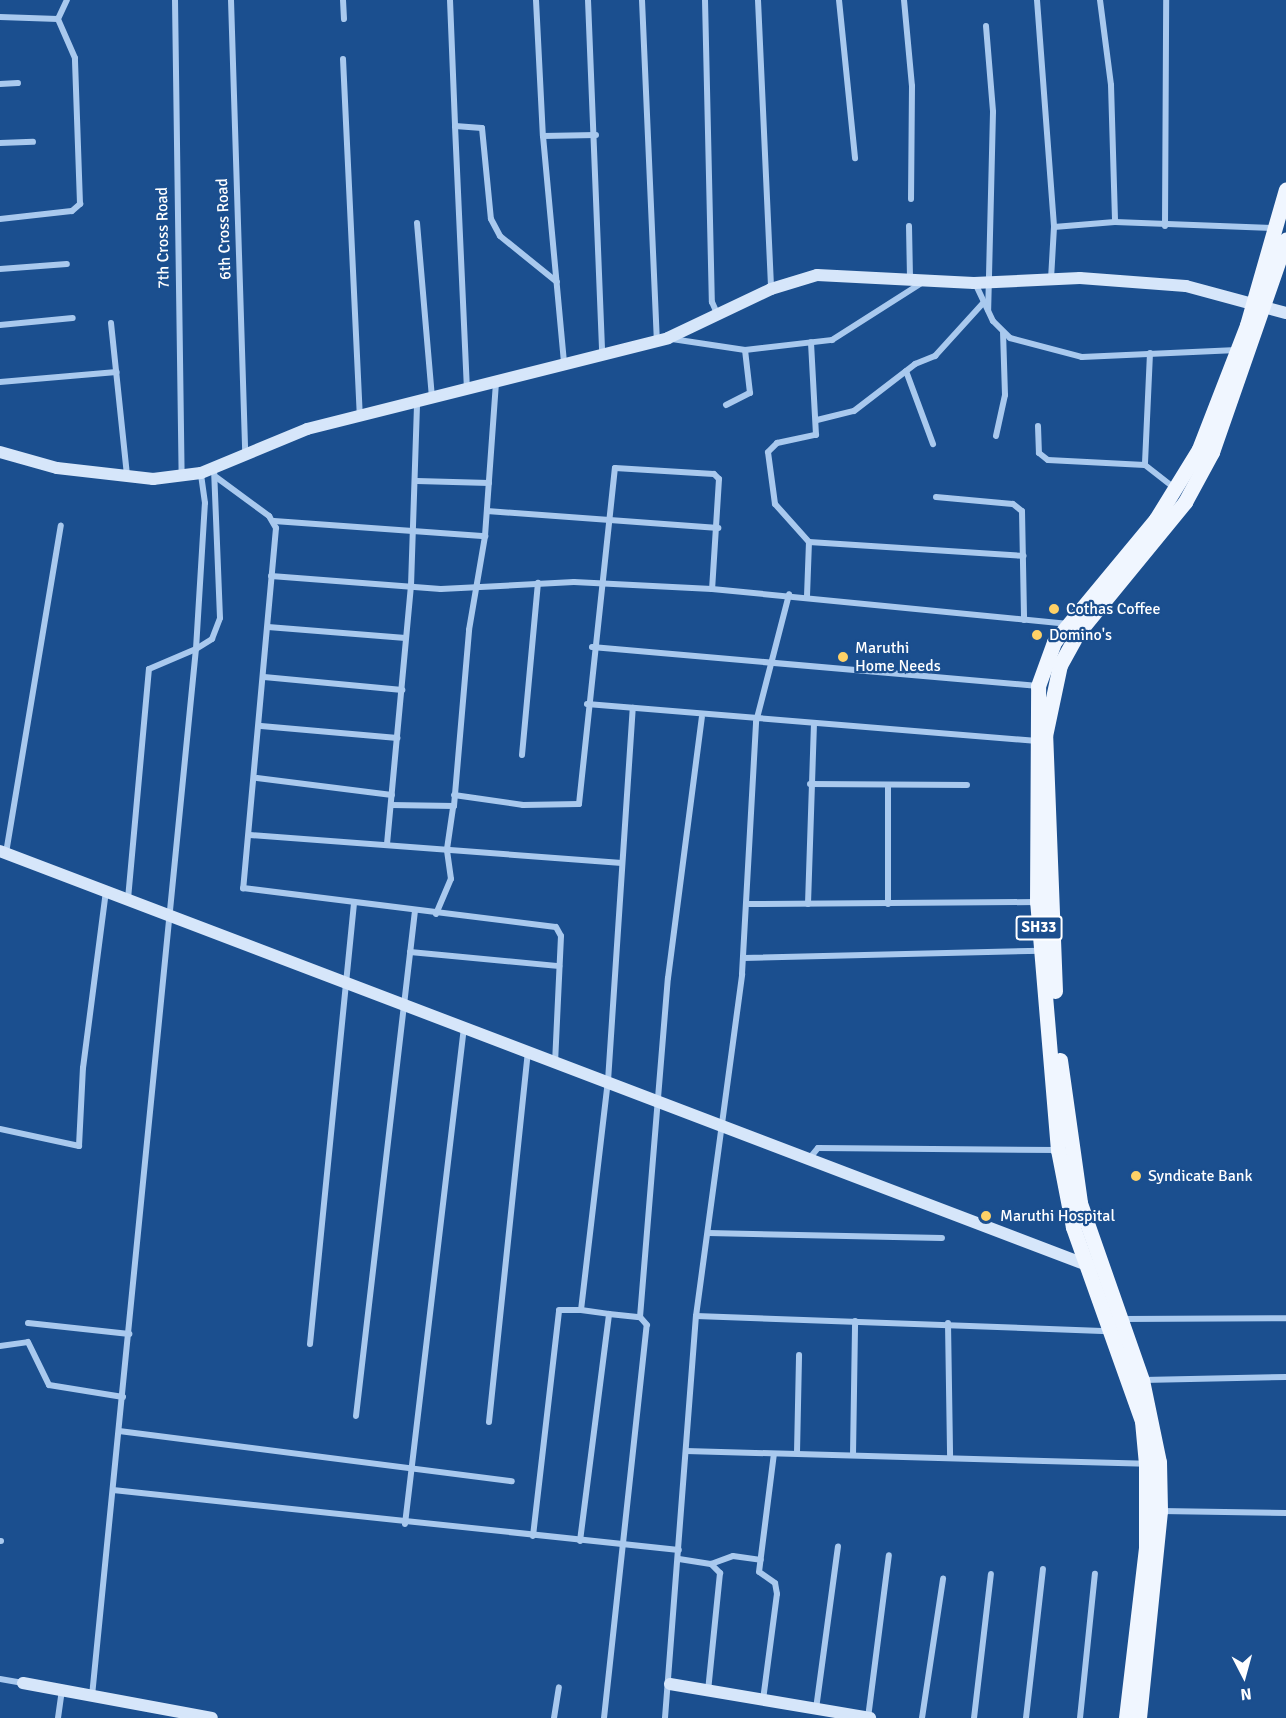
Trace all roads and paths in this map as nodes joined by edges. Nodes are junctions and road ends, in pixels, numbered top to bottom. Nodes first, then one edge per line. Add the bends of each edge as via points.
1 (66, 0) edge
2 (175, 0) edge
3 (231, 0) edge
4 (343, 0) edge
5 (450, 0) edge
6 (536, 0) edge
7 (588, 0) edge
8 (642, 0) edge
9 (705, 0) edge
10 (758, 0) edge
11 (839, 0) edge
12 (904, 0) edge
13 (1037, 0) edge
14 (1100, 0) edge
15 (1166, 0) edge
16 (0, 17) edge
17 (58, 19) junction
18 (344, 19) dead end
19 (986, 26) dead end
20 (344, 59) dead end
21 (18, 83) dead end
22 (0, 84) edge
23 (455, 126) junction
24 (596, 135) junction
25 (543, 136) junction
26 (33, 142) dead end
27 (0, 143) edge
28 (855, 158) dead end
29 (1286, 189) edge
30 (910, 199) dead end
31 (0, 219) edge
32 (1114, 222) junction
33 (417, 223) dead end
34 (909, 226) dead end
35 (1165, 226) junction
36 (1054, 227) junction
37 (1281, 234) edge
38 (67, 264) dead end
39 (0, 268) edge
40 (1051, 279) junction
41 (910, 280) junction
42 (926, 280) junction
43 (557, 282) junction
44 (993, 282) junction
45 (974, 283) junction
46 (771, 289) junction
47 (984, 302) junction
48 (1259, 305) junction
49 (988, 311) junction
50 (1286, 312) edge
51 (717, 313) junction
52 (73, 318) dead end
53 (111, 323) dead end
54 (0, 325) edge
55 (1004, 333) junction
56 (663, 339) junction
57 (811, 342) junction
58 (745, 350) junction
59 (1237, 351) junction
60 (602, 352) junction
61 (1150, 353) junction
62 (564, 363) junction
63 (906, 371) junction
64 (117, 372) junction
65 (496, 381) junction
66 (0, 382) edge
67 (467, 390) junction
68 (432, 399) junction
69 (417, 404) junction
70 (726, 405) dead end
71 (360, 414) junction
72 (817, 420) junction
73 (1038, 426) dead end
74 (996, 436) dead end
75 (933, 444) dead end
76 (0, 452) edge
77 (245, 458) junction
78 (1145, 465) junction
79 (201, 473) junction
80 (215, 473) junction
81 (127, 474) junction
82 (182, 476) junction
83 (417, 480) junction
84 (489, 483) junction
85 (1176, 489) junction
86 (936, 497) dead end
87 (487, 511) junction
88 (608, 520) junction
89 (274, 521) junction
90 (61, 526) dead end
91 (718, 528) junction
92 (412, 532) junction
93 (485, 536) junction
94 (809, 542) junction
95 (1024, 556) junction
96 (272, 576) junction
97 (538, 583) junction
98 (602, 583) junction
99 (411, 586) junction
100 (479, 586) junction
101 (712, 589) junction
102 (789, 594) junction
103 (807, 596) junction
104 (1024, 620) junction
105 (1069, 624) junction
106 (268, 627) junction
107 (406, 638) junction
108 (592, 646) junction
109 (196, 649) junction
110 (771, 661) junction
111 (264, 677) junction
112 (1038, 686) junction
113 (402, 690) junction
114 (587, 704) junction
115 (633, 708) junction
116 (702, 717) junction
117 (756, 722) junction
118 (261, 726) junction
119 (814, 726) junction
120 (397, 738) junction
121 (1034, 741) junction
122 (522, 755) dead end
123 (257, 778) junction
124 (810, 784) junction
125 (888, 785) junction
126 (967, 785) dead end
127 (392, 795) junction
128 (454, 795) junction
129 (391, 805) junction
130 (453, 808) junction
131 (250, 836) junction
132 (387, 844) junction
133 (447, 849) junction
134 (3, 852) edge
135 (622, 863) junction
136 (106, 891) junction
137 (128, 900) junction
138 (354, 902) junction
139 (1037, 902) junction
140 (748, 904) junction
141 (807, 904) junction
142 (888, 904) junction
143 (415, 911) junction
144 (436, 914) junction
145 (168, 915) junction
146 (1041, 951) junction
147 (410, 952) junction
148 (744, 958) junction
149 (559, 966) junction
150 (346, 982) junction
151 (403, 1003) junction
152 (464, 1026) junction
153 (528, 1051) junction
154 (555, 1062) junction
155 (608, 1081) junction
156 (659, 1100) junction
157 (723, 1124) junction
158 (0, 1129) edge
159 (1058, 1150) junction
160 (806, 1162) junction
161 (708, 1233) junction
162 (942, 1239) dead end
163 (1095, 1267) junction
164 (581, 1310) junction
165 (609, 1314) junction
166 (696, 1316) junction
167 (640, 1317) junction
168 (1286, 1318) edge
169 (855, 1321) junction
170 (27, 1323) dead end
171 (948, 1323) junction
172 (1114, 1323) junction
173 (129, 1334) junction
174 (310, 1344) dead end
175 (0, 1346) edge
176 (799, 1355) dead end
177 (1286, 1377) edge
178 (1142, 1380) junction
179 (123, 1397) junction
180 (356, 1416) dead end
181 (489, 1422) dead end
182 (119, 1431) junction
183 (686, 1451) junction
184 (797, 1453) junction
185 (774, 1454) junction
186 (854, 1455) junction
187 (950, 1455) junction
188 (1146, 1464) junction
189 (412, 1469) junction
190 (512, 1481) dead end
191 (113, 1490) junction
192 (1160, 1511) junction
193 (1286, 1513) edge
194 (405, 1524) junction
195 (533, 1536) junction
196 (580, 1540) junction
197 (622, 1544) junction
198 (838, 1546) dead end
199 (679, 1550) junction
200 (889, 1555) dead end
201 (679, 1559) junction
202 (761, 1560) junction
203 (711, 1564) junction
204 (1043, 1569) dead end
205 (991, 1574) dead end
206 (1095, 1574) dead end
207 (943, 1579) dead end
208 (0, 1679) edge
209 (23, 1683) joint
210 (670, 1684) junction
211 (560, 1687) dead end
212 (63, 1690) junction
213 (708, 1690) junction
214 (93, 1696) junction
215 (763, 1700) junction
216 (816, 1709) junction
217 (58, 1718) edge
218 (212, 1718) edge
219 (554, 1718) edge
220 (604, 1718) edge
221 (665, 1718) edge
222 (869, 1718) edge
223 (922, 1718) edge
224 (974, 1718) edge
225 (1026, 1718) edge
226 (1080, 1718) edge
227 (1126, 1718) edge
228 (1139, 1718) edge

1 - 17 street
2 - 82 street, 7th Cross Road
3 - 77 street, 6th Cross Road
4 - 18 street
5 - 23 street
6 - 25 street
7 - 24 street
8 - 56 street
9 - 51 street via 710,258
10 - 46 street
11 - 28 street
12 - 30 street via 912,86
13 - 36 street
14 - 32 street via 1111,85
15 - 35 street
16 - 17 street
17 - 31 street via 75,58 80,204 72,211
19 - 44 street via 993,112
20 - 71 street
21 - 22 street
23 - 43 street via 482,128 491,219 500,236
23 - 67 street
24 - 25 street
24 - 60 street
25 - 43 street
26 - 27 street
29 - 37 main road, SH33
32 - 35 street
32 - 36 street
33 - 68 street
34 - 41 street
35 - 37 street
36 - 40 street
37 - 48 main road, SH33
38 - 39 street
40 - 44 street
40 - 48 street via 1186,286
41 - 42 street
41 - 46 street via 817,275
42 - 45 street
42 - 57 street via 837,337
43 - 62 street
44 - 45 street
44 - 49 street
45 - 47 street
46 - 51 street
47 - 49 street
47 - 63 street via 942,351
48 - 50 street
48 - 59 main road, SH33
48 - 163 main road, SH33 via 1230,409 1185,502 1077,634 1050,698 1045,798 1064,1106
49 - 55 street
51 - 56 street
52 - 54 street
53 - 64 street
55 - 61 street via 1082,357
55 - 74 street via 1005,395
56 - 58 street
56 - 60 street
57 - 58 street
57 - 72 street
58 - 70 street via 750,393
59 - 61 street
59 - 85 main road, SH33 via 1199,449
60 - 62 street
61 - 78 street
62 - 65 street
63 - 72 street via 854,411
63 - 75 street
64 - 66 street
64 - 81 street
65 - 67 street
65 - 84 street
67 - 68 street
68 - 69 street
69 - 71 street
69 - 83 street
71 - 77 street via 307,429
72 - 94 street via 812,439 777,442 768,452 775,504
73 - 78 street via 1039,453 1048,460
76 - 81 street via 57,468
77 - 80 street
78 - 85 street
79 - 80 street
79 - 82 street
79 - 109 street via 205,503
80 - 89 street
80 - 109 street via 220,618 212,639
81 - 82 street via 153,479
83 - 84 street
83 - 92 street
84 - 87 street
85 - 105 main road, SH33
86 - 95 street via 1017,506 1023,517
87 - 88 street
87 - 93 street
88 - 91 street
88 - 91 street via 611,474 623,466 714,474 722,485
88 - 98 street
89 - 92 street
89 - 96 street
90 - 134 street
91 - 101 street
92 - 93 street
92 - 99 street
93 - 100 street
94 - 95 street
94 - 103 street
95 - 104 street
96 - 99 street
96 - 106 street
97 - 98 street
97 - 100 street
97 - 122 street
98 - 101 street
98 - 108 street
99 - 100 street
99 - 107 street
100 - 128 street via 469,630
101 - 102 street
102 - 103 street
102 - 110 street
103 - 104 street
104 - 105 street
105 - 112 main road, SH33 via 1054,642
106 - 107 street
106 - 111 street
107 - 113 street
108 - 110 street
108 - 114 street
109 - 137 street via 149,669
109 - 145 street
110 - 112 street
110 - 117 street
111 - 113 street
111 - 118 street
112 - 121 main road, SH33
113 - 120 street
114 - 115 street
114 - 128 street via 579,804 523,805
115 - 116 street
115 - 135 street
116 - 117 street
116 - 156 street via 670,967
117 - 119 street
117 - 140 street
118 - 120 street
118 - 123 street
119 - 121 street
119 - 124 street
120 - 127 street
121 - 139 main road, SH33
123 - 127 street
123 - 131 street
124 - 125 street
124 - 141 street
125 - 126 street
125 - 142 street
127 - 129 street
128 - 130 street
129 - 130 street
129 - 132 street
130 - 133 street
131 - 132 street
131 - 138 street via 243,888
132 - 133 street
133 - 135 street
133 - 144 street via 451,879
134 - 136 street
135 - 155 street
136 - 137 street
136 - 158 street via 83,1068 79,1146
137 - 145 street
138 - 143 street
138 - 150 street
139 - 142 street
139 - 146 main road, SH33
140 - 141 street
140 - 148 street
141 - 142 street
143 - 144 street
143 - 147 street
144 - 149 street via 556,927 561,936
145 - 150 street
145 - 173 street
146 - 148 street
146 - 159 main road, SH33
147 - 149 street
147 - 151 street
148 - 157 street
149 - 154 street
150 - 151 street
150 - 174 street
151 - 152 street
151 - 180 street
152 - 153 street
152 - 189 street
153 - 154 street
153 - 181 street
154 - 155 street
155 - 156 street
155 - 164 street
156 - 157 street
156 - 167 street
157 - 160 street
157 - 161 street
159 - 160 street via 818,1148
159 - 163 main road, SH33 via 1073,1227
160 - 163 street
161 - 162 street
161 - 166 street
163 - 172 main road, SH33
164 - 165 street
164 - 195 street via 559,1310
165 - 167 street
165 - 196 street
166 - 169 street
166 - 183 street
167 - 197 street via 647,1325
168 - 172 street
169 - 171 street
169 - 186 street
170 - 173 street
171 - 172 street
171 - 187 street
172 - 178 main road, SH33
172 - 188 main road, SH33 via 1142,1421
173 - 179 street
175 - 179 street via 28,1342 49,1384
176 - 184 street
177 - 178 street
178 - 192 main road, SH33 via 1154,1421
179 - 182 street
182 - 189 street
182 - 191 street
183 - 185 street
183 - 199 street
184 - 185 street
184 - 186 street
185 - 202 street
186 - 187 street
187 - 188 street
188 - 227 main road, SH33 via 1146,1547
189 - 190 street
189 - 194 street
191 - 194 street
191 - 214 street
192 - 193 street
192 - 228 main road, SH33
194 - 195 street
195 - 196 street
196 - 197 street
197 - 199 street
197 - 220 street
198 - 216 street
199 - 201 street
200 - 222 street
201 - 203 street
201 - 210 street
202 - 203 street via 733,1556
202 - 215 street via 760,1574 775,1583 777,1593
203 - 213 street via 722,1584
204 - 225 street
205 - 224 street
206 - 226 street
207 - 223 street
208 - 209 street
209 - 212 street
210 - 213 street
210 - 221 street
211 - 219 street
212 - 214 street
212 - 217 street
213 - 215 street
214 - 218 street
215 - 216 street
216 - 222 street

